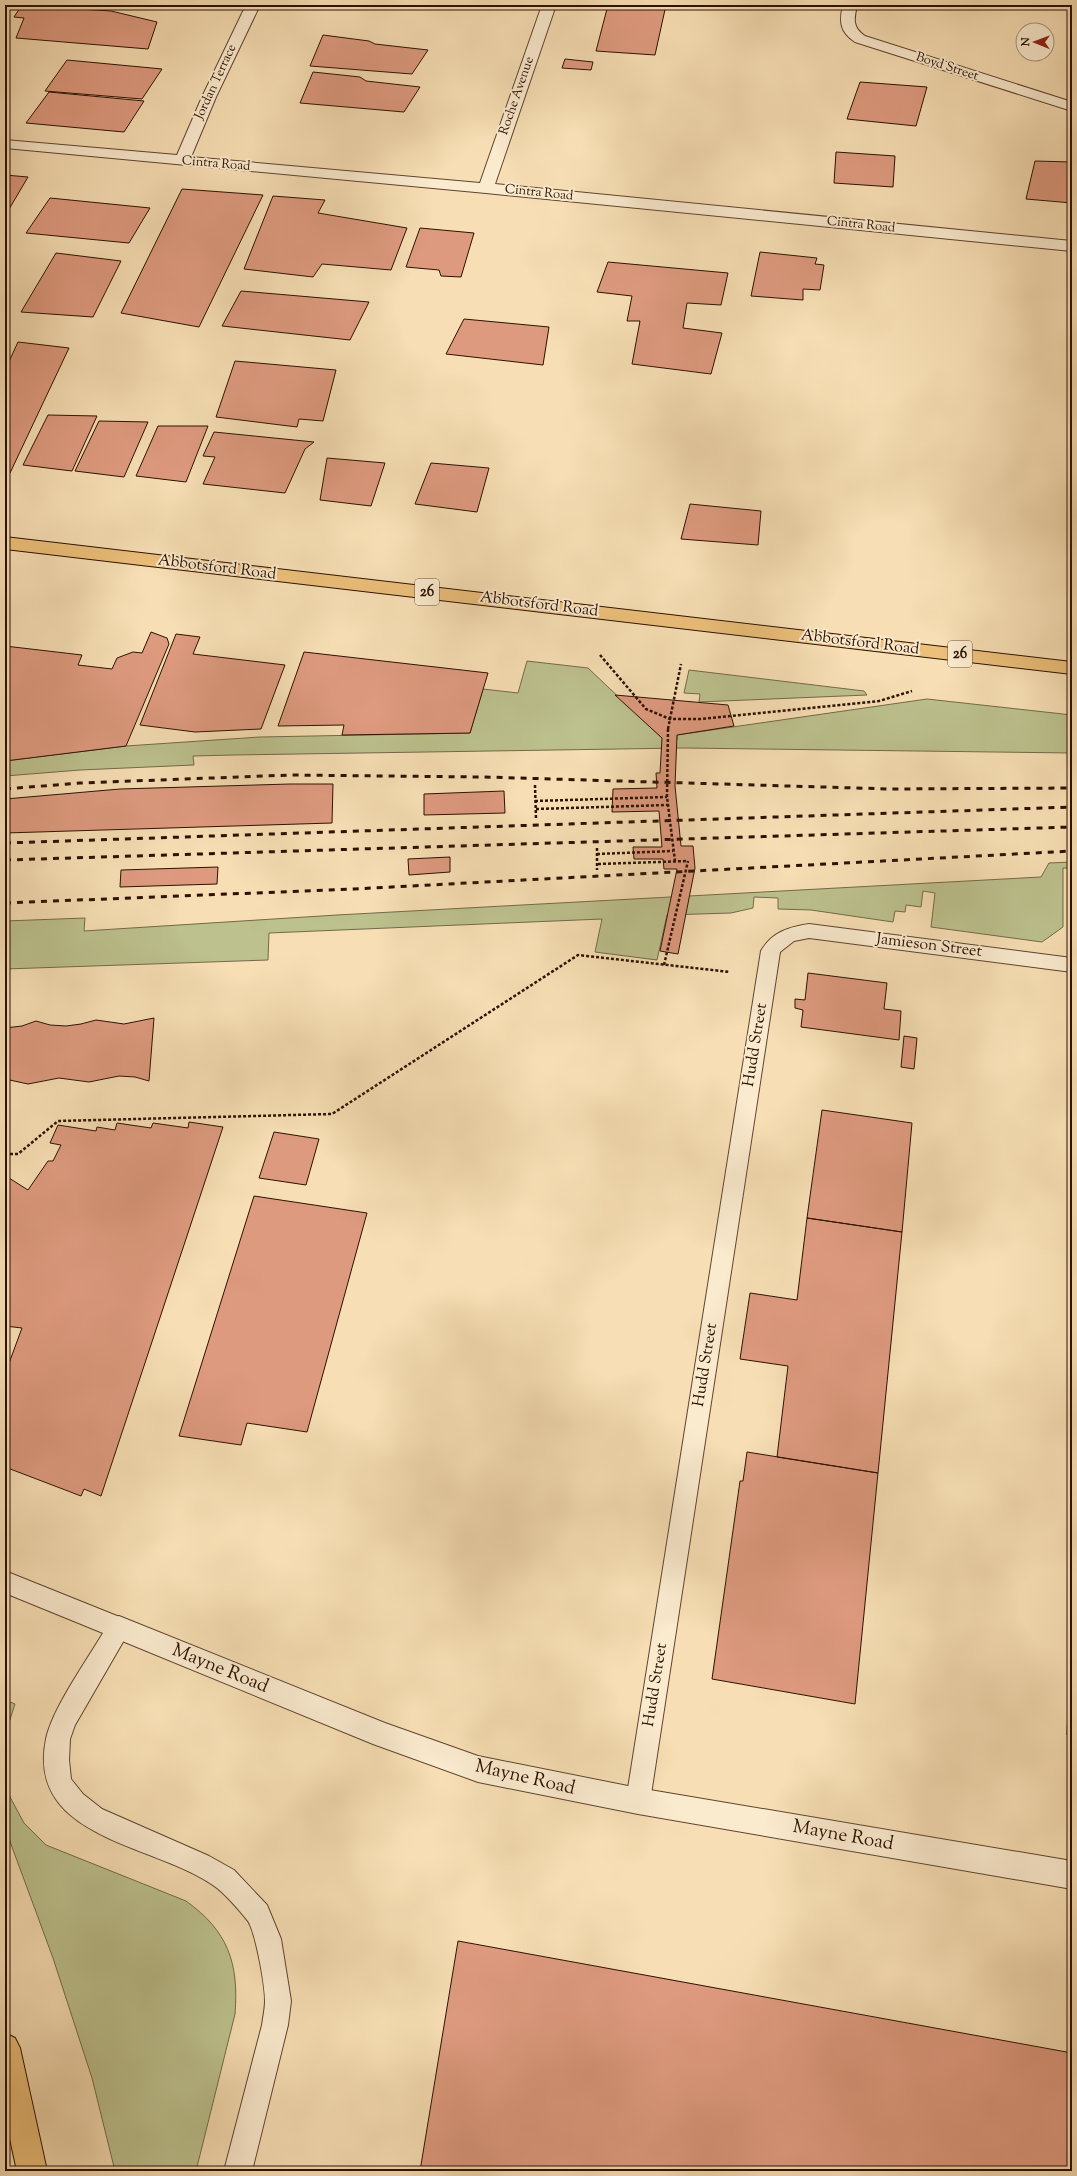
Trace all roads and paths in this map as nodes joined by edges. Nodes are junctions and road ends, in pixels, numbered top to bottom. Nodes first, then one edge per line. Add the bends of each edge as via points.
1 (253, 5) edge
2 (549, 5) edge
3 (850, 5) edge
4 (1072, 107) edge
5 (5, 144) edge
6 (182, 161) junction
7 (486, 188) junction
8 (1072, 246) edge
9 (5, 543) edge
10 (600, 655) dead end
11 (681, 664) dead end
12 (1072, 668) edge
13 (912, 691) dead end
14 (670, 719) junction
15 (535, 784) dead end
16 (667, 797) junction
17 (536, 801) junction
18 (668, 805) junction
19 (536, 809) junction
20 (536, 819) dead end
21 (597, 848) dead end
22 (673, 851) junction
23 (597, 854) junction
24 (675, 861) junction
25 (598, 864) junction
26 (597, 870) dead end
27 (786, 936) joint
28 (664, 965) junction
29 (1072, 965) edge
30 (730, 972) dead end
31 (5, 1154) edge
32 (5, 1582) edge
33 (119, 1628) junction
34 (638, 1801) junction
35 (1072, 1875) edge
36 (5, 2048) edge
37 (32, 2171) edge
38 (238, 2171) edge

1 - 6 street, Jordan Terrace via 209,96
2 - 7 street, Roche Avenue
3 - 4 street, Boyd Street via 848,25 851,33 860,39
5 - 6 street, Cintra Road
6 - 7 street, Cintra Road
7 - 8 street, Cintra Road
9 - 12 highway, Abbotsford Road / 26
10 - 14 path via 646,708
11 - 14 path
13 - 14 path via 879,701 701,719
14 - 16 path, bridge
15 - 17 path
16 - 17 path
16 - 18 path, bridge
17 - 19 path
18 - 19 path
18 - 22 path, bridge
19 - 20 path
21 - 23 path
22 - 23 path
22 - 24 path, bridge
23 - 25 path
24 - 25 path
24 - 28 path, bridge via 688,861
25 - 26 path
27 - 29 lane, Jamieson Street via 809,931
27 - 34 lane, Hudd Street via 776,943 769,961
28 - 30 path
28 - 31 path via 578,955 332,1114 58,1121 18,1154
32 - 33 lane, Mayne Road
33 - 34 street, Mayne Road via 383,1735 478,1769
33 - 38 lane via 65,1720 58,1739 59,1779 64,1792 92,1818 200,1864 225,1879 258,1914 268,1939 278,2001 275,2025
34 - 35 street, Mayne Road
36 - 37 highway

